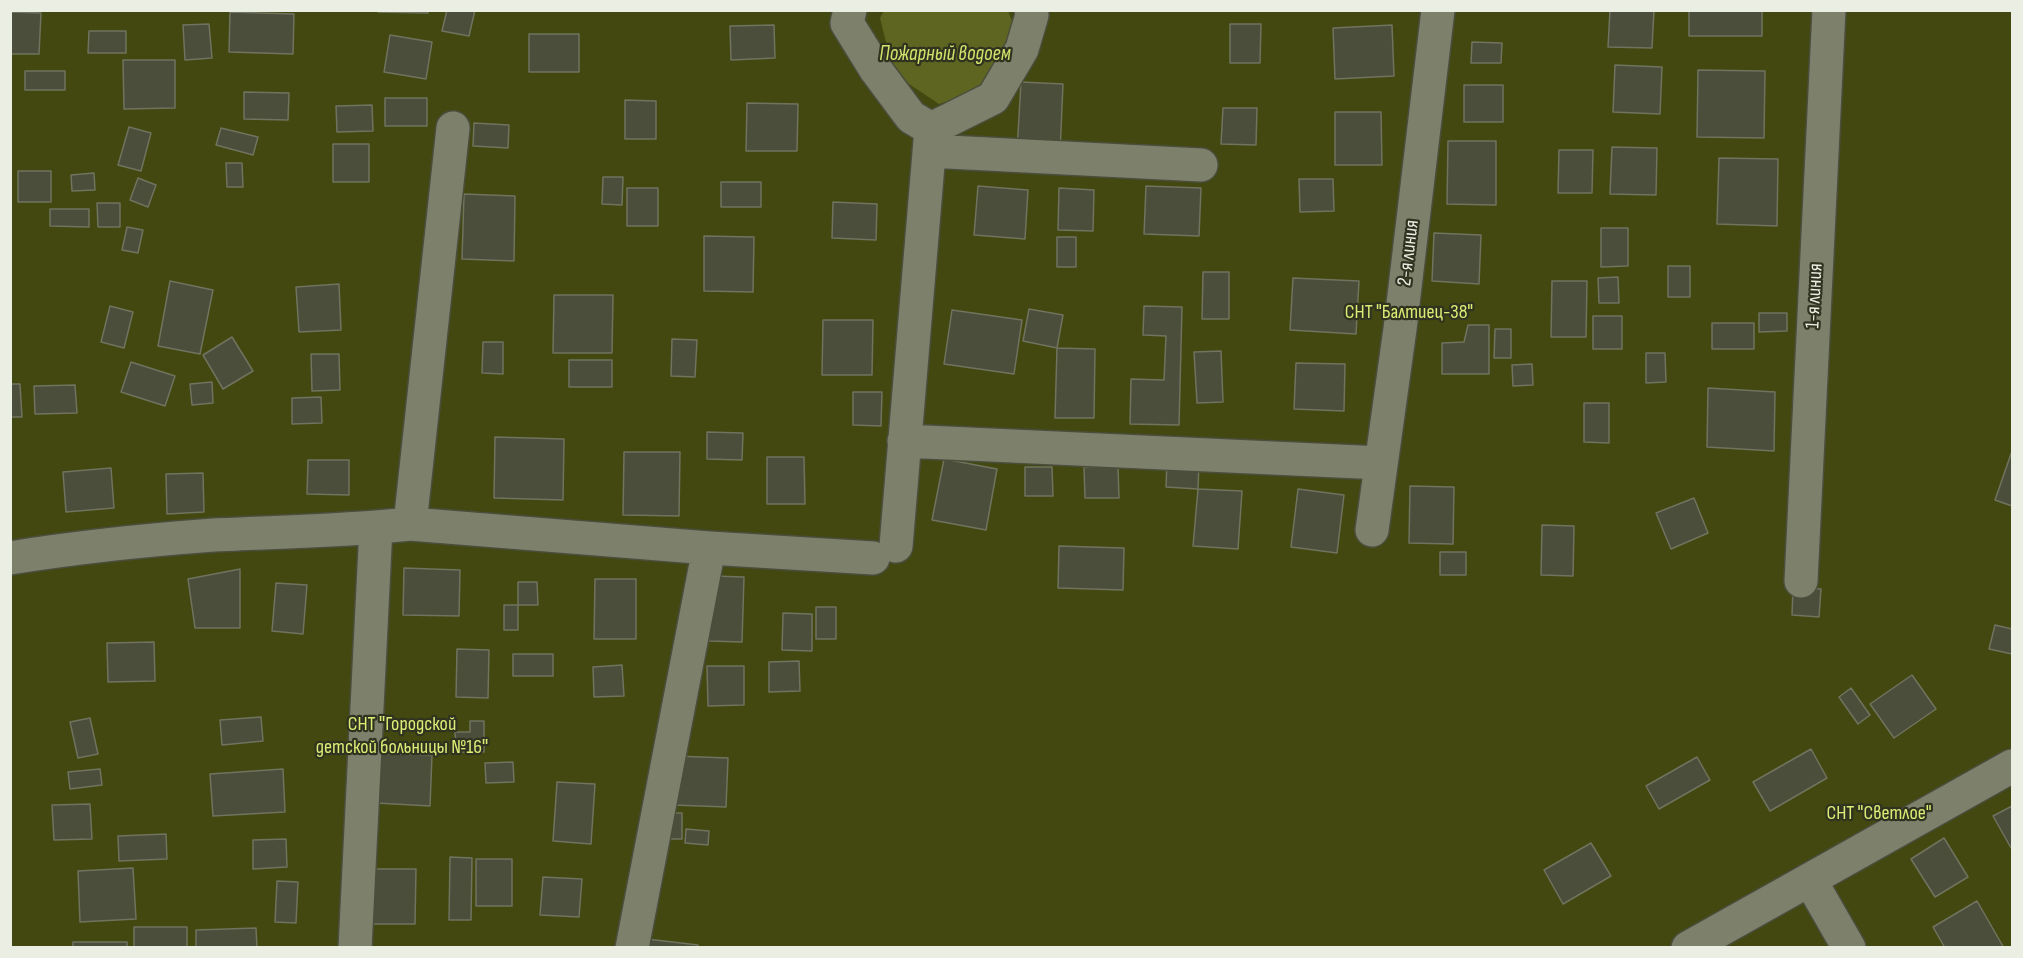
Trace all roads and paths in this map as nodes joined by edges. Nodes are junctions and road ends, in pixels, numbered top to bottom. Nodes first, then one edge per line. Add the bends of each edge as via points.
1 (850, 10) edge
2 (1032, 10) edge
3 (1438, 10) edge
4 (1829, 10) edge
5 (453, 128) dead end
6 (930, 140) junction
7 (1201, 165) dead end
8 (904, 441) junction
9 (1381, 463) junction
10 (410, 524) junction
11 (376, 527) junction
12 (1372, 530) dead end
13 (709, 548) junction
14 (10, 558) edge
15 (1801, 581) dead end
16 (2013, 766) edge
17 (1810, 880) junction
18 (355, 948) edge
19 (632, 948) edge
20 (1688, 948) edge
21 (1849, 948) edge

1 - 6 street via 847,23 876,70
2 - 6 street via 1022,49 993,98
3 - 9 street, 2-я линия
4 - 15 street, 1-я линия
5 - 10 street
6 - 7 street
6 - 8 street
8 - 9 street
8 - 13 street via 884,552
9 - 12 street, 2-я линия
10 - 11 street
10 - 13 street
11 - 14 street via 85,546
11 - 18 street
13 - 19 street
16 - 17 street
17 - 20 street
17 - 21 street

